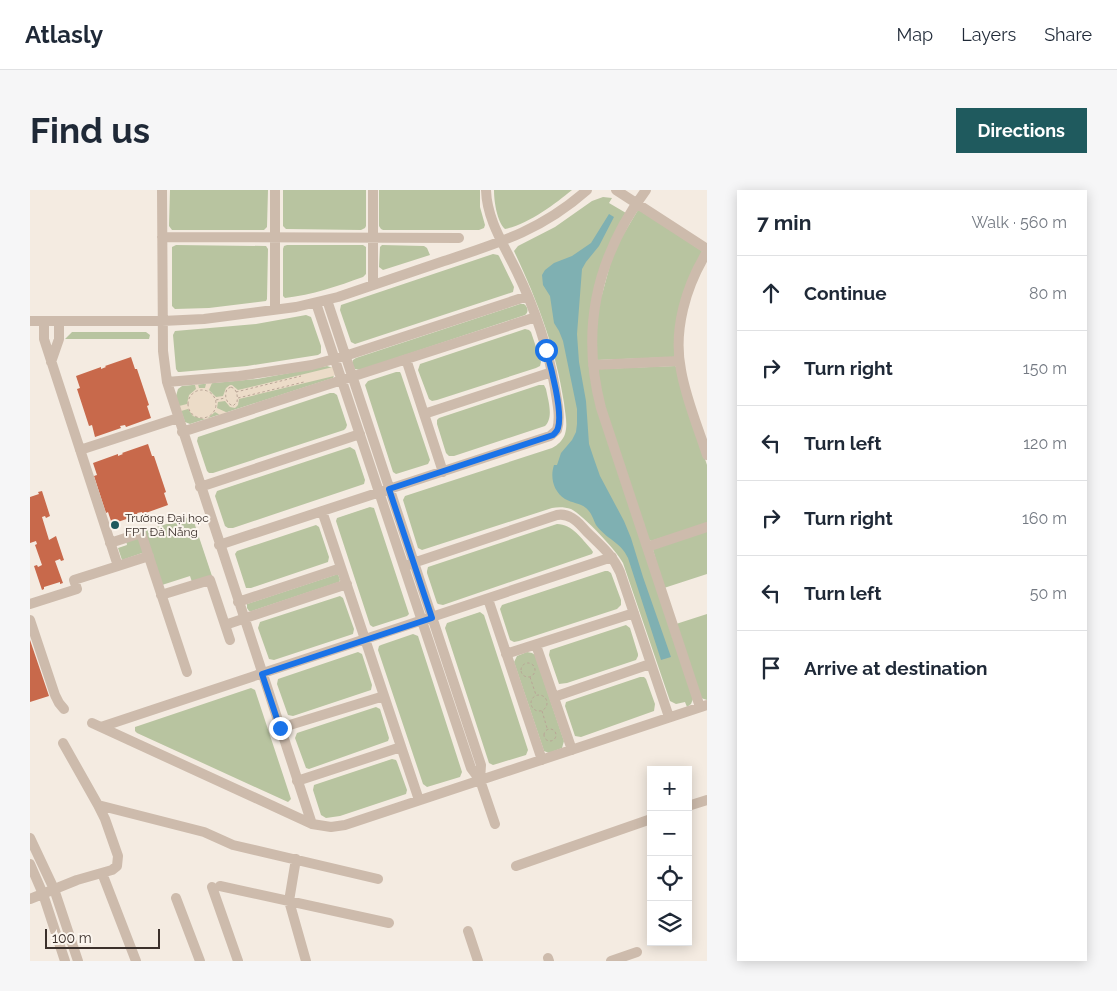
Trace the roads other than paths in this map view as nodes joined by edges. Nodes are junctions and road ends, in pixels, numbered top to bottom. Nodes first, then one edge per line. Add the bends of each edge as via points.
1 (162, 190) edge
2 (276, 190) edge
3 (373, 190) edge
4 (486, 190) edge
5 (587, 190) edge
6 (616, 190) edge
7 (646, 190) edge
8 (637, 203) junction
9 (162, 237) junction
10 (275, 237) junction
11 (373, 238) junction
12 (459, 238) dead end
13 (502, 242) junction
14 (707, 250) edge
15 (373, 285) junction
16 (528, 296) junction
17 (322, 301) junction
18 (275, 310) junction
19 (536, 317) junction
20 (30, 321) edge
21 (44, 321) junction
22 (59, 321) junction
23 (162, 321) junction
24 (340, 358) junction
25 (406, 359) junction
26 (680, 361) junction
27 (51, 362) junction
28 (592, 365) junction
29 (552, 372) junction
30 (347, 378) junction
31 (167, 382) junction
32 (424, 414) junction
33 (178, 418) junction
34 (182, 432) junction
35 (360, 434) junction
36 (80, 450) junction
37 (707, 455) edge
38 (443, 472) junction
39 (200, 487) junction
40 (384, 491) junction
41 (322, 511) junction
42 (707, 527) edge
43 (110, 543) junction
44 (219, 545) junction
45 (647, 547) junction
46 (148, 556) junction
47 (612, 558) junction
48 (409, 564) junction
49 (118, 566) junction
50 (341, 568) junction
51 (347, 584) junction
52 (162, 595) junction
53 (488, 599) junction
54 (238, 602) junction
55 (30, 604) edge
56 (634, 612) junction
57 (244, 618) junction
58 (427, 619) junction
59 (30, 620) edge
60 (225, 625) junction
61 (230, 640) dead end
62 (365, 640) junction
63 (536, 644) junction
64 (506, 654) junction
65 (650, 664) junction
66 (187, 672) dead end
67 (262, 674) junction
68 (384, 696) junction
69 (554, 697) junction
70 (703, 706) edge
71 (64, 709) dead end
72 (669, 718) junction
73 (280, 728) junction
74 (63, 743) dead end
75 (401, 747) junction
76 (572, 750) junction
77 (542, 760) junction
78 (480, 780) junction
79 (297, 781) junction
80 (419, 800) junction
81 (707, 800) edge
82 (98, 805) junction
83 (692, 805) edge
84 (115, 809) junction
85 (105, 819) junction
86 (647, 821) edge
87 (312, 824) junction
88 (495, 824) dead end
89 (30, 838) edge
90 (296, 860) junction
91 (30, 864) edge
92 (516, 866) dead end
93 (102, 873) junction
94 (378, 879) dead end
95 (54, 889) junction
96 (43, 894) junction
97 (176, 898) dead end
98 (30, 899) edge
99 (289, 900) junction
100 (389, 923) dead end
101 (468, 931) dead end
102 (637, 952) dead end
103 (238, 959) edge
104 (65, 961) edge
105 (78, 961) edge
106 (136, 961) edge
107 (200, 961) edge
108 (226, 961) edge
109 (306, 961) edge
110 (478, 961) edge
111 (611, 961) edge

1 - 9 street
2 - 10 street
3 - 11 street
4 - 13 street via 490,216
5 - 13 street via 550,219
6 - 8 street
7 - 8 street
8 - 14 street
8 - 28 street via 611,249 599,282 592,326
9 - 10 street
9 - 23 street
10 - 11 street
10 - 18 street
11 - 12 street
11 - 15 street
13 - 15 street
13 - 16 street
14 - 26 street via 685,300 680,329
15 - 17 street
16 - 19 street
16 - 24 street
17 - 18 street
17 - 24 street
18 - 23 street
19 - 25 street
19 - 29 street
20 - 21 street
21 - 22 street
21 - 27 street via 44,339
22 - 23 street
22 - 27 street via 60,339
23 - 31 street
24 - 30 street
24 - 31 street via 265,373
25 - 30 street
25 - 32 street
26 - 28 street
26 - 37 street via 685,388
27 - 36 street
28 - 45 street via 601,408
29 - 32 street
29 - 38 street via 558,413 556,433
30 - 34 street
30 - 35 street
30 - 40 street
31 - 33 street
32 - 38 street
33 - 34 street
33 - 36 street
34 - 39 street
35 - 39 street
35 - 40 street
36 - 43 street
38 - 40 street
39 - 44 street
40 - 41 street
40 - 48 street
41 - 44 street
41 - 50 street
42 - 45 street
43 - 46 street via 141,533
43 - 49 street
44 - 54 street
45 - 70 street
46 - 49 street
46 - 52 street
47 - 48 street via 574,519 561,514
47 - 53 street
47 - 56 street
48 - 58 street
49 - 55 street via 74,580 77,589
50 - 51 street
50 - 54 street
51 - 57 street
51 - 62 street
52 - 60 street via 210,580
52 - 66 street
53 - 58 street
53 - 64 street
54 - 57 street
56 - 63 street
56 - 65 street
57 - 60 street
57 - 67 street
58 - 62 street
58 - 78 street via 471,768
59 - 71 street via 55,695
60 - 61 street
62 - 67 street
62 - 68 street
63 - 64 street
63 - 69 street
64 - 77 street
65 - 69 street
65 - 72 street
67 - 73 street
67 - 87 street via 97,725
68 - 73 street
68 - 75 street
69 - 76 street
70 - 72 street
72 - 76 street
73 - 79 street
74 - 82 street
75 - 79 street
75 - 80 street
76 - 77 street
77 - 78 street
78 - 80 street
78 - 88 street
79 - 87 street
80 - 87 street via 338,827
81 - 83 street
82 - 84 street
82 - 85 street
84 - 85 street
84 - 90 street via 204,832 233,845
85 - 93 street via 118,861 112,870
86 - 92 street
89 - 95 street
90 - 94 street
90 - 99 street
91 - 96 street
93 - 95 street
93 - 106 street
95 - 96 street
95 - 105 street
96 - 98 street
96 - 104 street
97 - 107 street
99 - 100 street
99 - 103 street via 216,886
99 - 109 street
101 - 110 street
102 - 111 street
103 - 108 street

